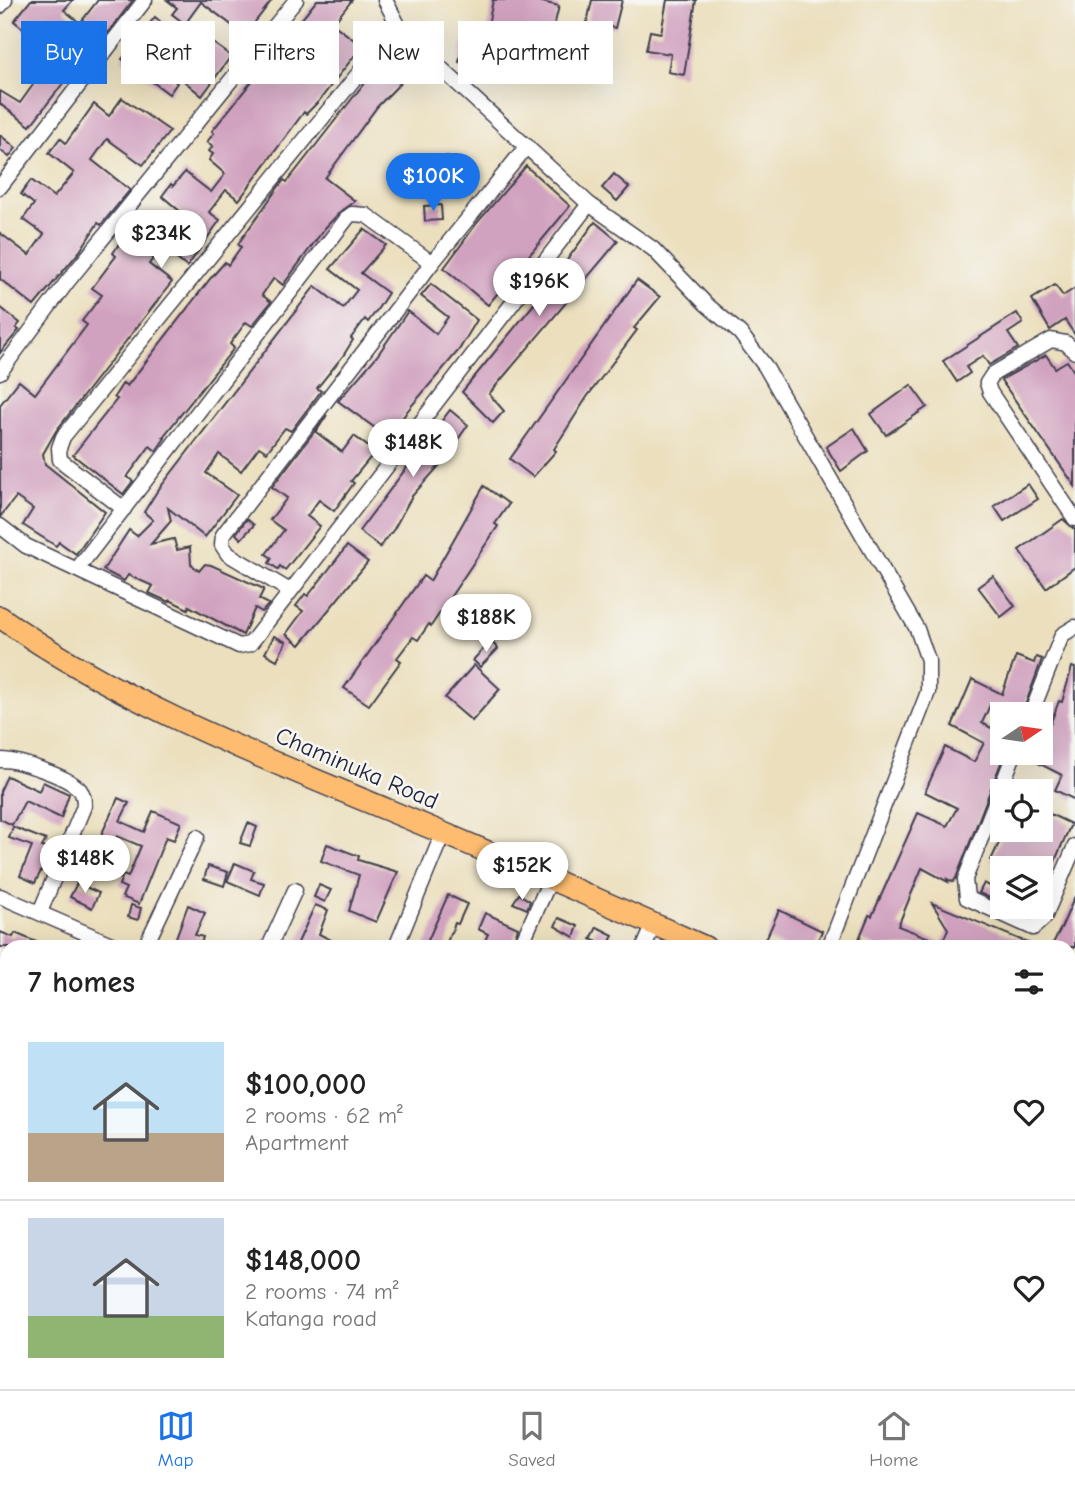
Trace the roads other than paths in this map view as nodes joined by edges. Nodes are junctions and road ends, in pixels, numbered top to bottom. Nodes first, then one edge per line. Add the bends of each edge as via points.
1 (5, 0) edge
2 (145, 0) edge
3 (296, 0) edge
4 (385, 0) edge
5 (0, 6) edge
6 (396, 21) edge
7 (444, 68) edge
8 (353, 79) edge
9 (527, 146) junction
10 (0, 187) edge
11 (589, 204) junction
12 (432, 263) junction
13 (1075, 352) edge
14 (0, 372) edge
15 (124, 509) junction
16 (1075, 519) edge
17 (0, 526) edge
18 (78, 568) junction
19 (290, 591) junction
20 (0, 617) edge
21 (1075, 627) edge
22 (1036, 702) edge
23 (0, 760) edge
24 (1010, 765) edge
25 (443, 833) junction
26 (197, 837) dead end
27 (1075, 846) edge
28 (551, 878) junction
29 (295, 890) dead end
30 (0, 896) edge
31 (40, 912) junction
32 (654, 924) junction
33 (102, 940) edge
34 (148, 940) edge
35 (272, 940) edge
36 (399, 940) edge
37 (523, 940) edge
38 (647, 940) edge
39 (689, 940) edge
40 (832, 940) edge

1 - 5 street
2 - 10 street
3 - 14 street
4 - 6 street
7 - 9 street
8 - 15 street via 63,437 60,460
9 - 11 street
9 - 12 street
11 - 19 street
11 - 40 street via 653,249 740,333 765,366 891,581 928,660 928,692
12 - 15 street via 366,215 352,214
12 - 19 street via 223,535 222,545 228,554
13 - 16 street via 1066,343 1051,340 993,374 988,383
15 - 18 street
17 - 18 street via 26,546
18 - 19 street via 239,646 250,644
20 - 25 main road, Chaminuka Road via 78,668 166,715
21 - 22 street via 1062,635
23 - 31 street via 20,761 77,787 84,799
24 - 27 street via 965,879 967,898 1033,928 1044,918
25 - 28 main road, Chaminuka Road
25 - 36 street
26 - 34 street
28 - 32 main road, Chaminuka Road
28 - 37 street
29 - 35 street
30 - 31 street
31 - 33 street
32 - 38 street
32 - 39 main road, Chaminuka Road

